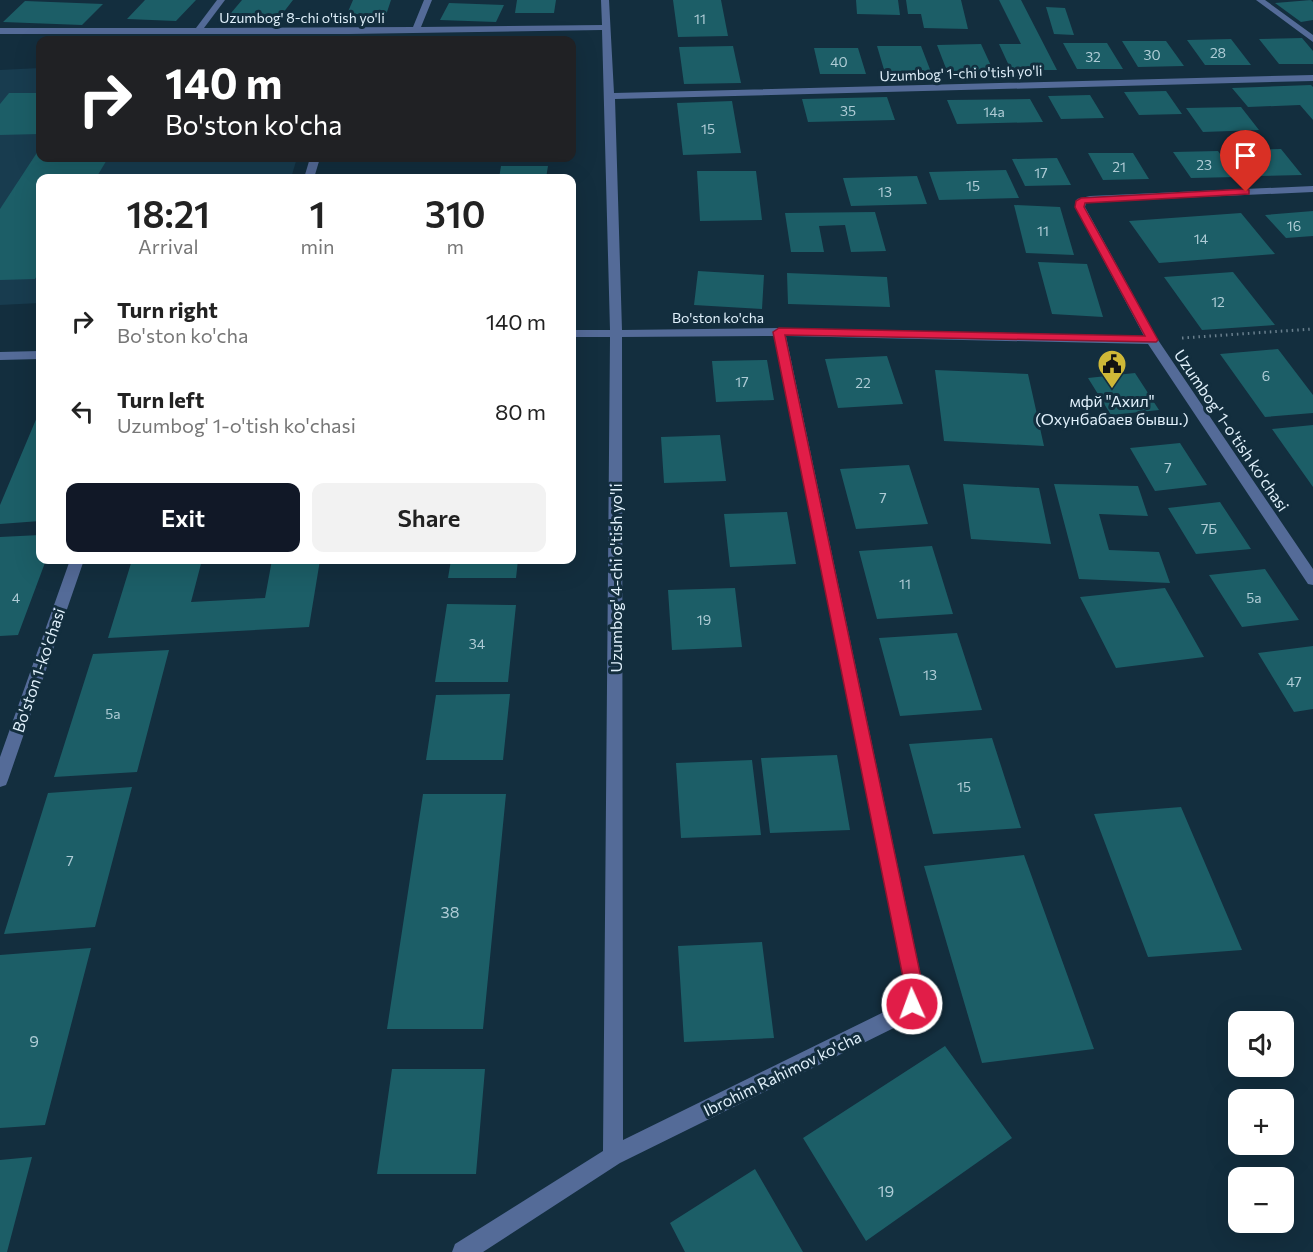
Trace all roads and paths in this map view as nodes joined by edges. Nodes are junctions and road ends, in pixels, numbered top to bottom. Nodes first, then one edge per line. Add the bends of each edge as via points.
1 (221, 0) edge
2 (429, 0) edge
3 (605, 0) edge
4 (1260, 0) edge
5 (605, 27) junction
6 (416, 30) junction
7 (0, 31) edge
8 (198, 31) junction
9 (348, 36) edge
10 (1313, 39) edge
11 (1313, 78) edge
12 (610, 96) junction
13 (1313, 189) edge
14 (1313, 329) edge
15 (779, 332) junction
16 (616, 333) junction
17 (576, 334) edge
18 (1152, 340) junction
19 (36, 354) edge
20 (0, 356) edge
21 (76, 564) edge
22 (1313, 580) edge
23 (0, 780) edge
24 (613, 1156) junction
25 (463, 1252) edge

1 - 8 street
2 - 6 street
3 - 5 street, Uzumbog' 4-chi o'tish yo'li
4 - 10 street
5 - 6 street, Uzumbog' 8-chi o'tish yo'li
5 - 12 street, Uzumbog' 4-chi o'tish yo'li
6 - 9 street, Uzumbog' 8-chi o'tish yo'li
7 - 8 street, Uzumbog' 8-chi o'tish yo'li
8 - 9 street, Uzumbog' 8-chi o'tish yo'li
11 - 12 street, Uzumbog' 1-chi o'tish yo'li
12 - 16 street, Uzumbog' 4-chi o'tish yo'li
13 - 18 street, Uzumbog' 1-o'tish ko'chasi via 1081,201 1080,207
14 - 18 path
15 - 16 street, Bo'ston ko'cha
15 - 18 street, Bo'ston ko'cha
15 - 24 street, Ibrohim Rahimov ko'cha via 914,987 912,1004 900,1015
16 - 17 street, Bo'ston ko'cha
16 - 24 street, Uzumbog' 4-chi o'tish yo'li
18 - 22 street, Uzumbog' 1-o'tish ko'chasi
19 - 20 street
21 - 23 street, Bo'ston 1-ko'chasi
24 - 25 street, Ibrohim Rahimov ko'cha

